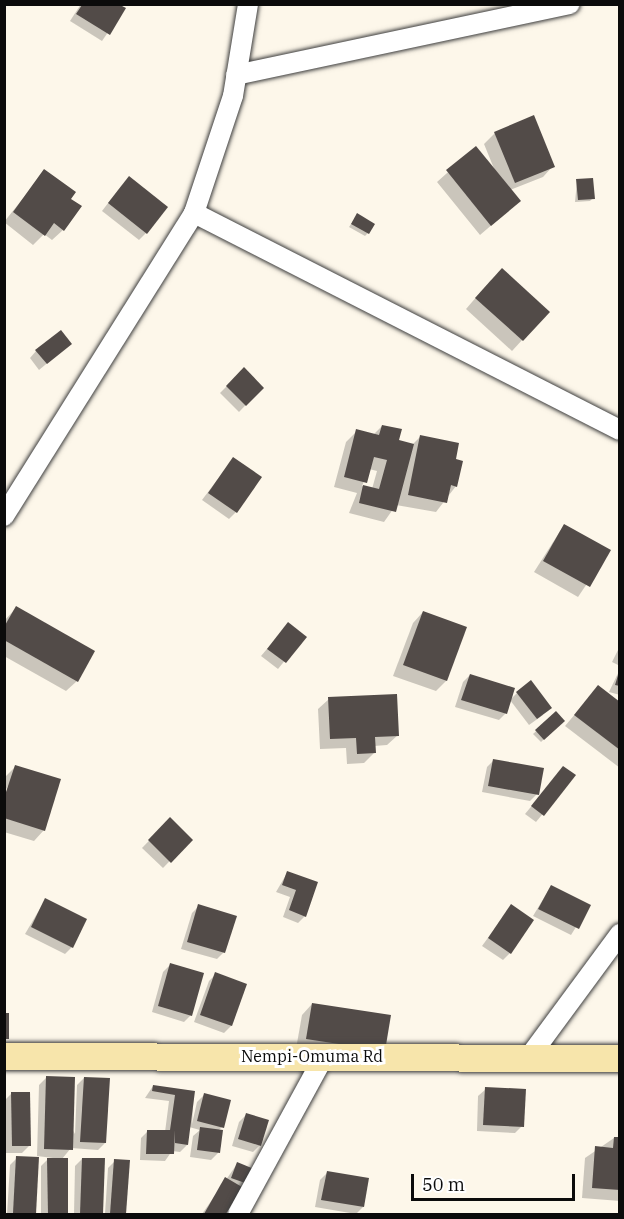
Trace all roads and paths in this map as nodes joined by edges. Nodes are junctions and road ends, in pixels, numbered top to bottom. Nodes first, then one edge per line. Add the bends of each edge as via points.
1 (248, 4) edge
2 (570, 4) edge
3 (236, 75) junction
4 (194, 213) junction
5 (620, 430) edge
6 (4, 516) edge
7 (620, 934) edge
8 (4, 1056) edge
9 (324, 1056) junction
10 (530, 1056) junction
11 (620, 1058) edge
12 (238, 1215) edge

1 - 3 street
2 - 3 street
3 - 4 street via 233,96
4 - 5 street
4 - 6 street
7 - 10 street
8 - 9 street, Nempi-Omuma Rd
9 - 10 street, Nempi-Omuma Rd
9 - 12 street
10 - 11 street, Nempi-Omuma Rd

